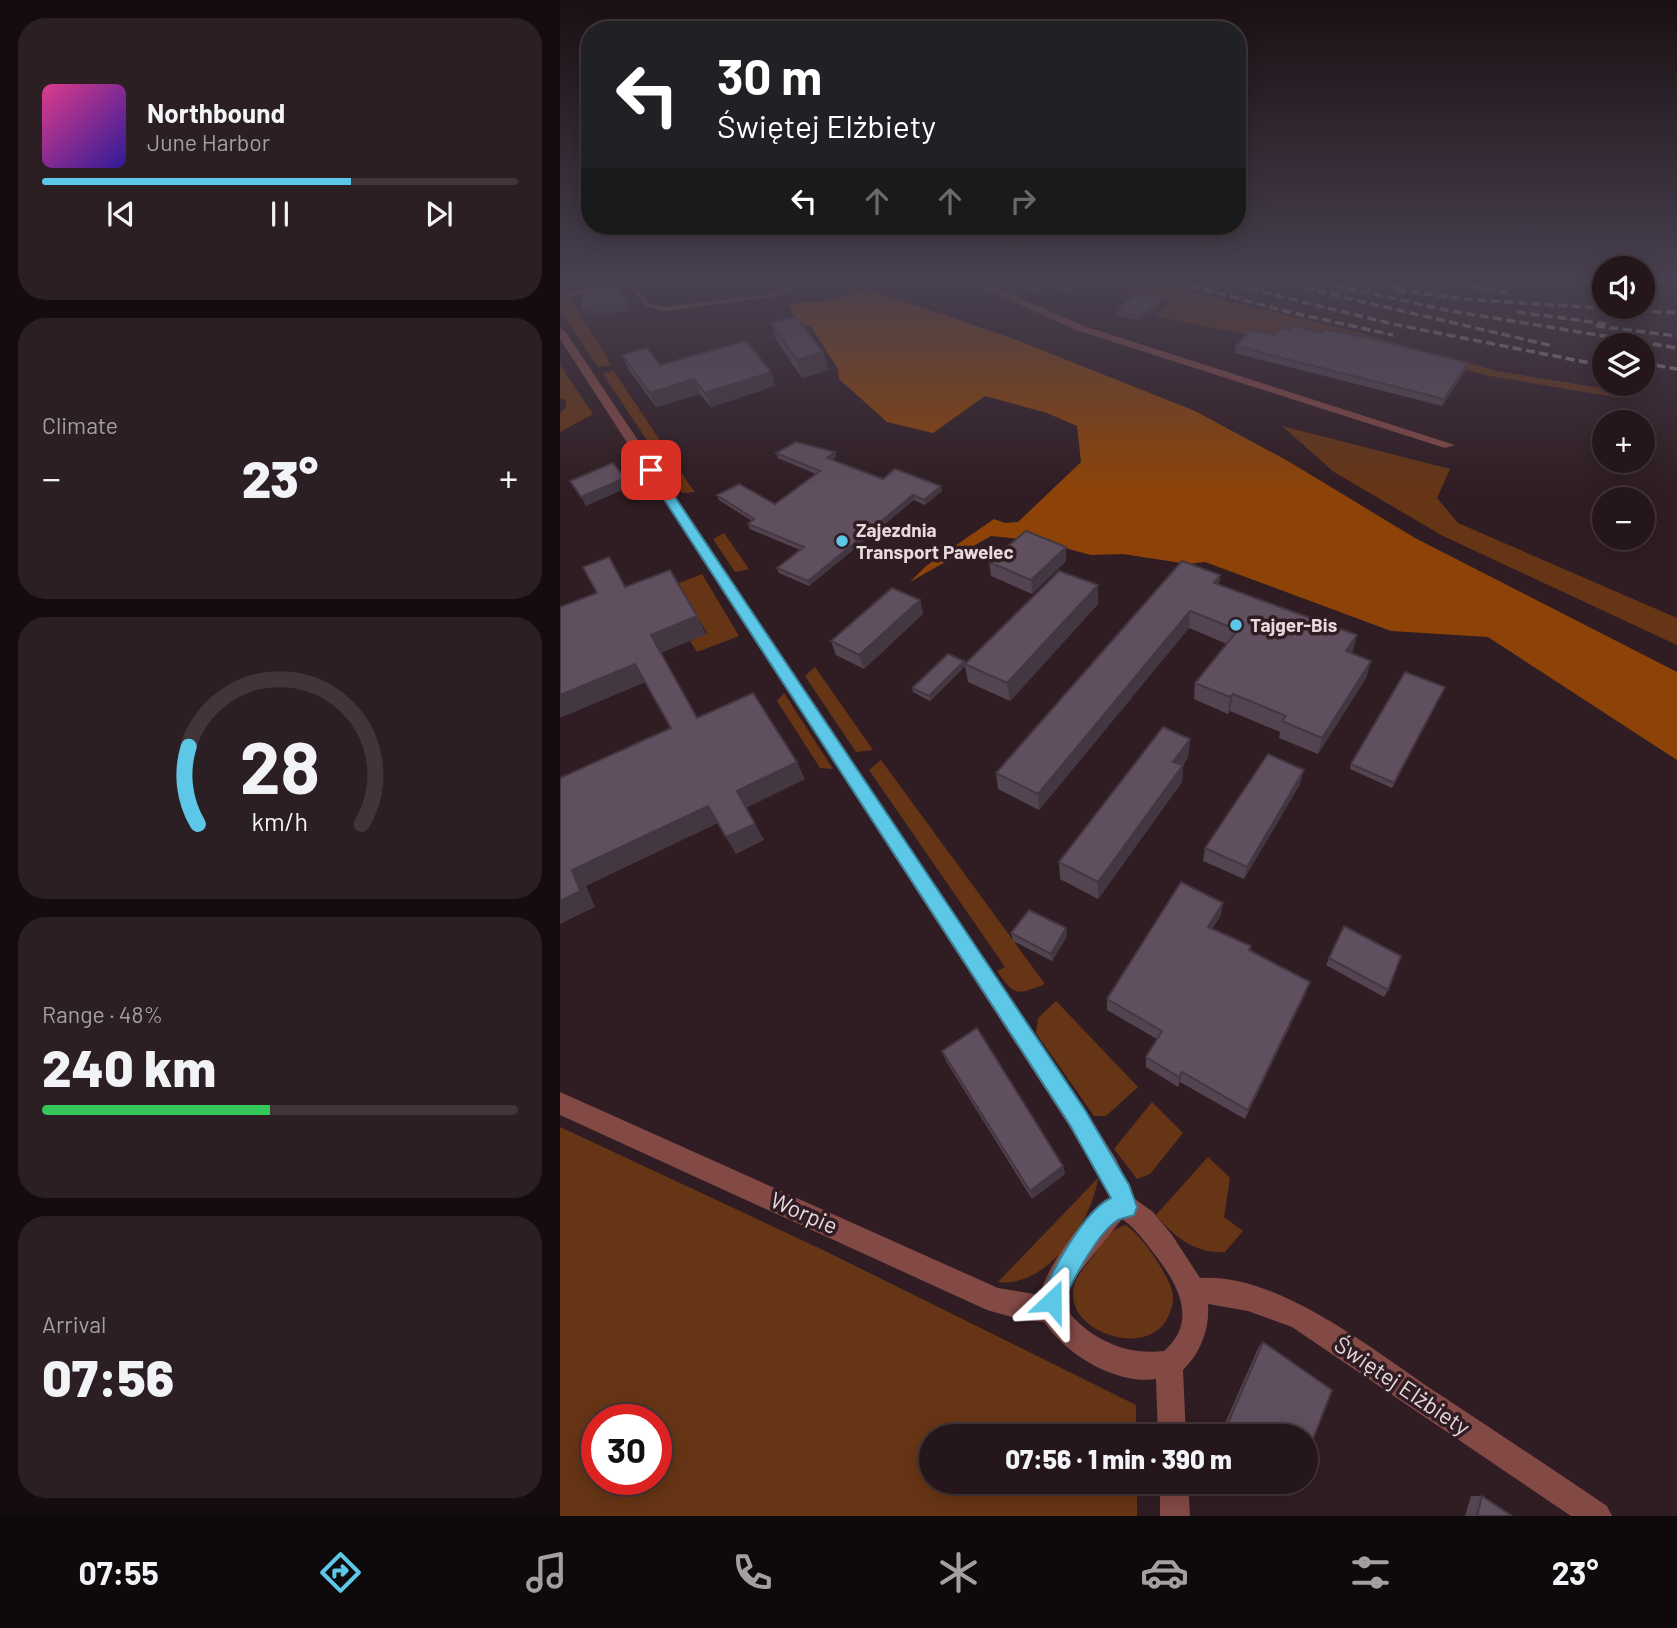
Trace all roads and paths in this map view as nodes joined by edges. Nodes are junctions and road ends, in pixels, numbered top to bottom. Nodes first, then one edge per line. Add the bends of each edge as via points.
1 (572, 350) edge
2 (1149, 350) edge
3 (1450, 445) dead end
4 (560, 1103) edge
5 (1126, 1207) junction
6 (1194, 1292) junction
7 (1051, 1309) junction
8 (1169, 1363) junction
9 (1171, 1424) edge
10 (1174, 1494) edge
11 (1175, 1516) edge
12 (1597, 1516) edge

1 - 5 street via 1077,1118 1108,1167
2 - 3 street
4 - 7 street, Worpie via 986,1296 1022,1307
5 - 6 street via 1176,1260
5 - 7 street via 1111,1210 1071,1261 1056,1283
6 - 8 street via 1194,1332
6 - 12 street, Świętej Elżbiety via 1227,1294 1301,1318
7 - 8 street via 1068,1334 1100,1354 1138,1365
8 - 9 street
10 - 11 street

